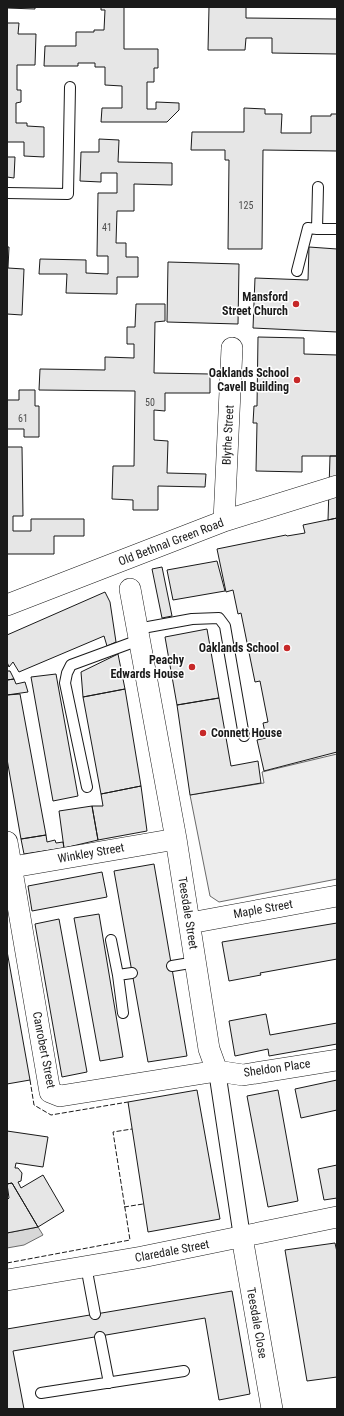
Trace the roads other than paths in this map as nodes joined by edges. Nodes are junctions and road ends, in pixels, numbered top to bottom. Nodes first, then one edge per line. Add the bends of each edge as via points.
1 (70, 86) dead end
2 (318, 187) dead end
3 (7, 193) edge
4 (317, 229) junction
5 (337, 229) edge
6 (297, 271) dead end
7 (232, 348) dead end
8 (337, 486) edge
9 (224, 521) junction
10 (130, 590) dead end
11 (7, 605) edge
12 (138, 634) junction
13 (244, 736) dead end
14 (87, 787) dead end
15 (176, 839) junction
16 (7, 842) edge
17 (9, 867) edge
18 (337, 896) edge
19 (190, 923) junction
20 (111, 940) dead end
21 (196, 962) junction
22 (172, 966) dead end
23 (132, 973) dead end
24 (118, 976) junction
25 (123, 1013) dead end
26 (337, 1060) edge
27 (217, 1071) junction
28 (337, 1217) edge
29 (242, 1237) junction
30 (86, 1266) junction
31 (7, 1280) edge
32 (95, 1314) dead end
33 (100, 1336) dead end
34 (184, 1371) dead end
35 (109, 1383) junction
36 (42, 1394) dead end
37 (272, 1409) edge

1 - 3 lane via 68,194
2 - 4 lane
4 - 5 lane
4 - 6 lane via 308,228
7 - 9 street, Blythe Street
8 - 9 street, Old Bethnal Green Road
9 - 11 street, Old Bethnal Green Road
10 - 12 street, Teesdale Street
12 - 13 lane via 192,619 219,618 225,626
12 - 14 lane via 71,665 68,673 65,683
12 - 15 street, Teesdale Street
15 - 17 street, Winkley Street
15 - 19 street, Teesdale Street
16 - 17 street, Canrobert Street
17 - 27 street, Canrobert Street via 50,1092 60,1096
18 - 19 street, Maple Street
19 - 21 street, Teesdale Street
20 - 24 lane
21 - 22 lane
21 - 27 street, Teesdale Street via 209,1049
23 - 24 lane
24 - 25 lane
26 - 27 street, Sheldon Place via 243,1075
27 - 29 street, Teesdale Street
28 - 29 street, Claredale Street
29 - 30 street, Claredale Street
29 - 37 street, Teesdale Close
30 - 31 street, Claredale Street
30 - 32 lane
33 - 35 lane
34 - 35 lane
35 - 36 lane

